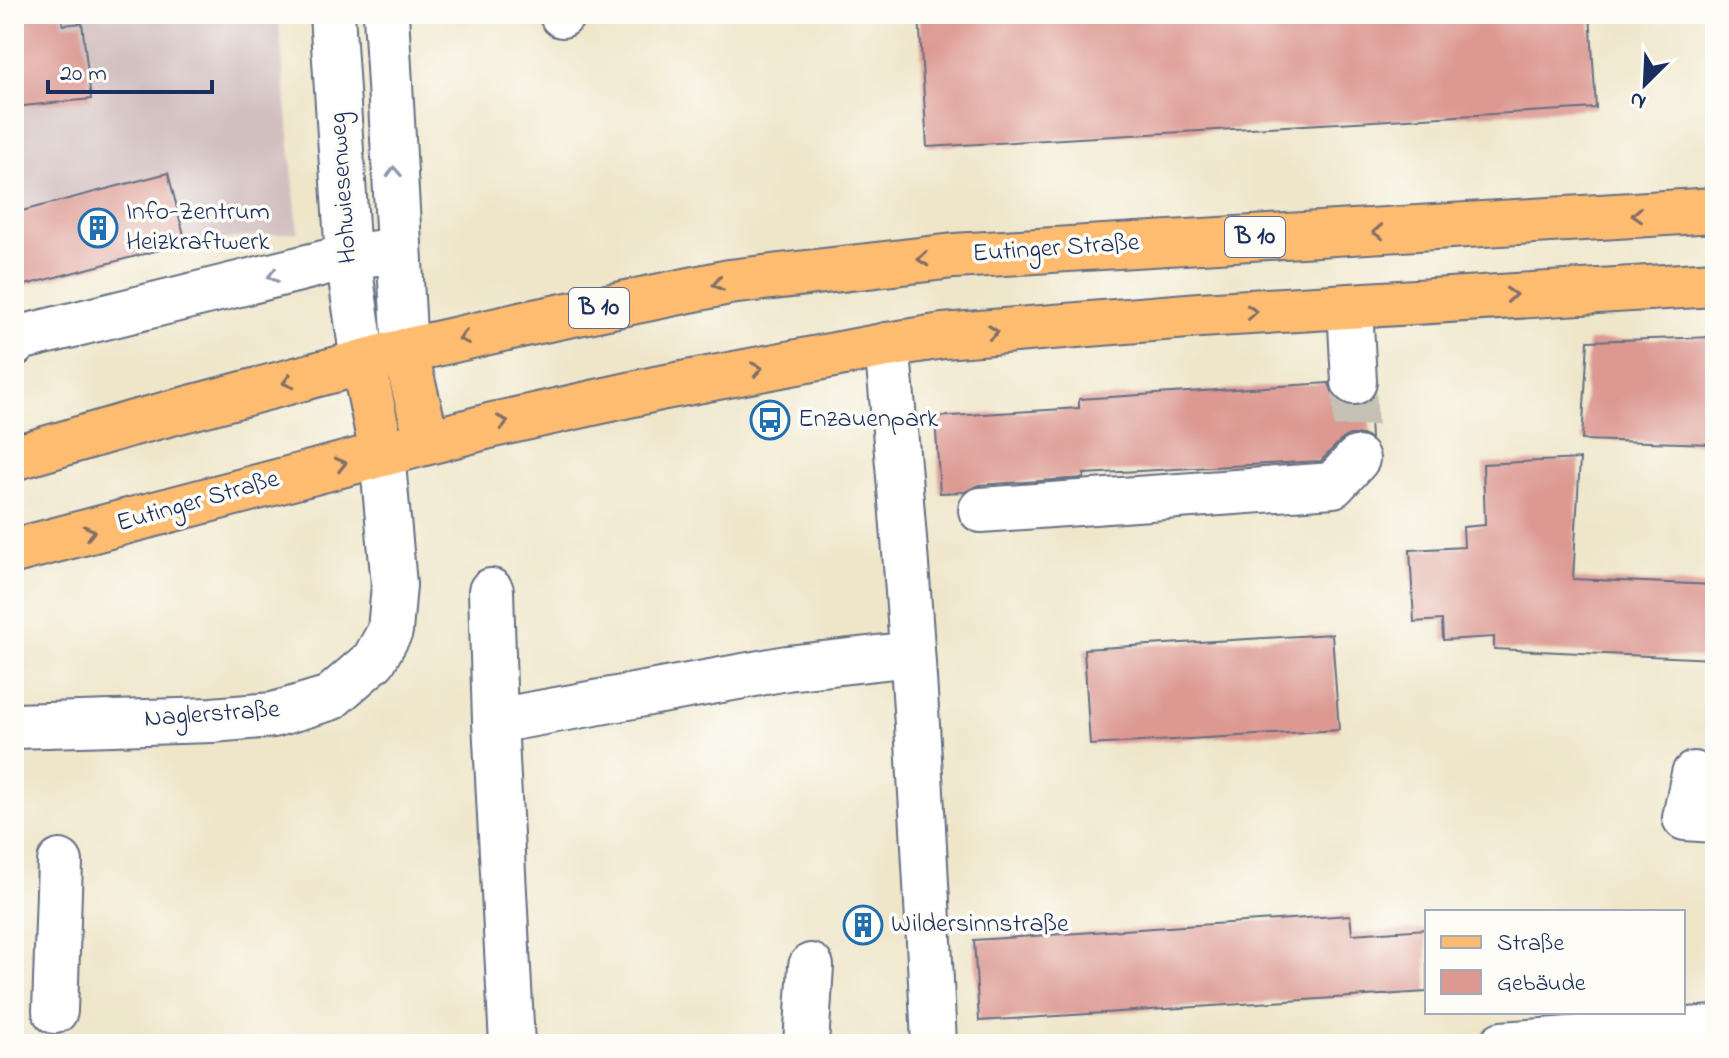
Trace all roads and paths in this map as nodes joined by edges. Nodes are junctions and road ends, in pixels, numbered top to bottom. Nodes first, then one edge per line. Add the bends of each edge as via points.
1 (332, 14) edge
2 (386, 14) edge
3 (1715, 210) edge
4 (398, 250) junction
5 (348, 257) junction
6 (1715, 284) edge
7 (1350, 306) junction
8 (14, 344) edge
9 (887, 345) junction
10 (405, 351) junction
11 (363, 362) junction
12 (1354, 382) tunnel mouth
13 (427, 440) junction
14 (382, 453) junction
15 (14, 458) edge
16 (1357, 459) dead end
17 (981, 510) dead end
18 (14, 551) edge
19 (491, 591) dead end
20 (912, 654) junction
21 (495, 721) junction
22 (14, 726) edge
23 (1694, 774) dead end
24 (1715, 820) edge
25 (60, 862) dead end
26 (811, 966) dead end
27 (55, 1011) dead end
28 (1715, 1028) edge
29 (512, 1044) edge
30 (806, 1044) edge
31 (934, 1044) edge
32 (1502, 1044) edge

1 - 5 street, Hohwiesenweg
4 -> 2 street, Hohwiesenweg
3 -> 10 main road, Eutinger Straße / B 10 via 954,256 795,272 655,296
4 - 5 street
4 - 10 street, Hohwiesenweg
5 -> 8 street via 20,338
5 - 11 street, Hohwiesenweg
7 -> 6 main road, Eutinger Straße
9 -> 7 main road, Eutinger Straße via 958,335
7 - 12 street
13 -> 9 main road, Eutinger Straße
9 - 20 street via 916,515
10 - 11 main road, Eutinger Straße / B 10
10 - 13 main road
11 - 14 main road
11 -> 15 main road, Eutinger Straße / B 10
13 - 14 main road, Eutinger Straße
18 -> 14 main road, Eutinger Straße
14 - 22 street, Naglerstraße via 394,585 390,631 374,660 330,698 273,715
16 - 17 street via 1333,485
19 - 21 street
20 - 21 street via 787,668
20 - 31 street
21 - 29 street
23 - 24 street via 1685,818
25 - 27 street
26 - 30 street
28 - 32 street

